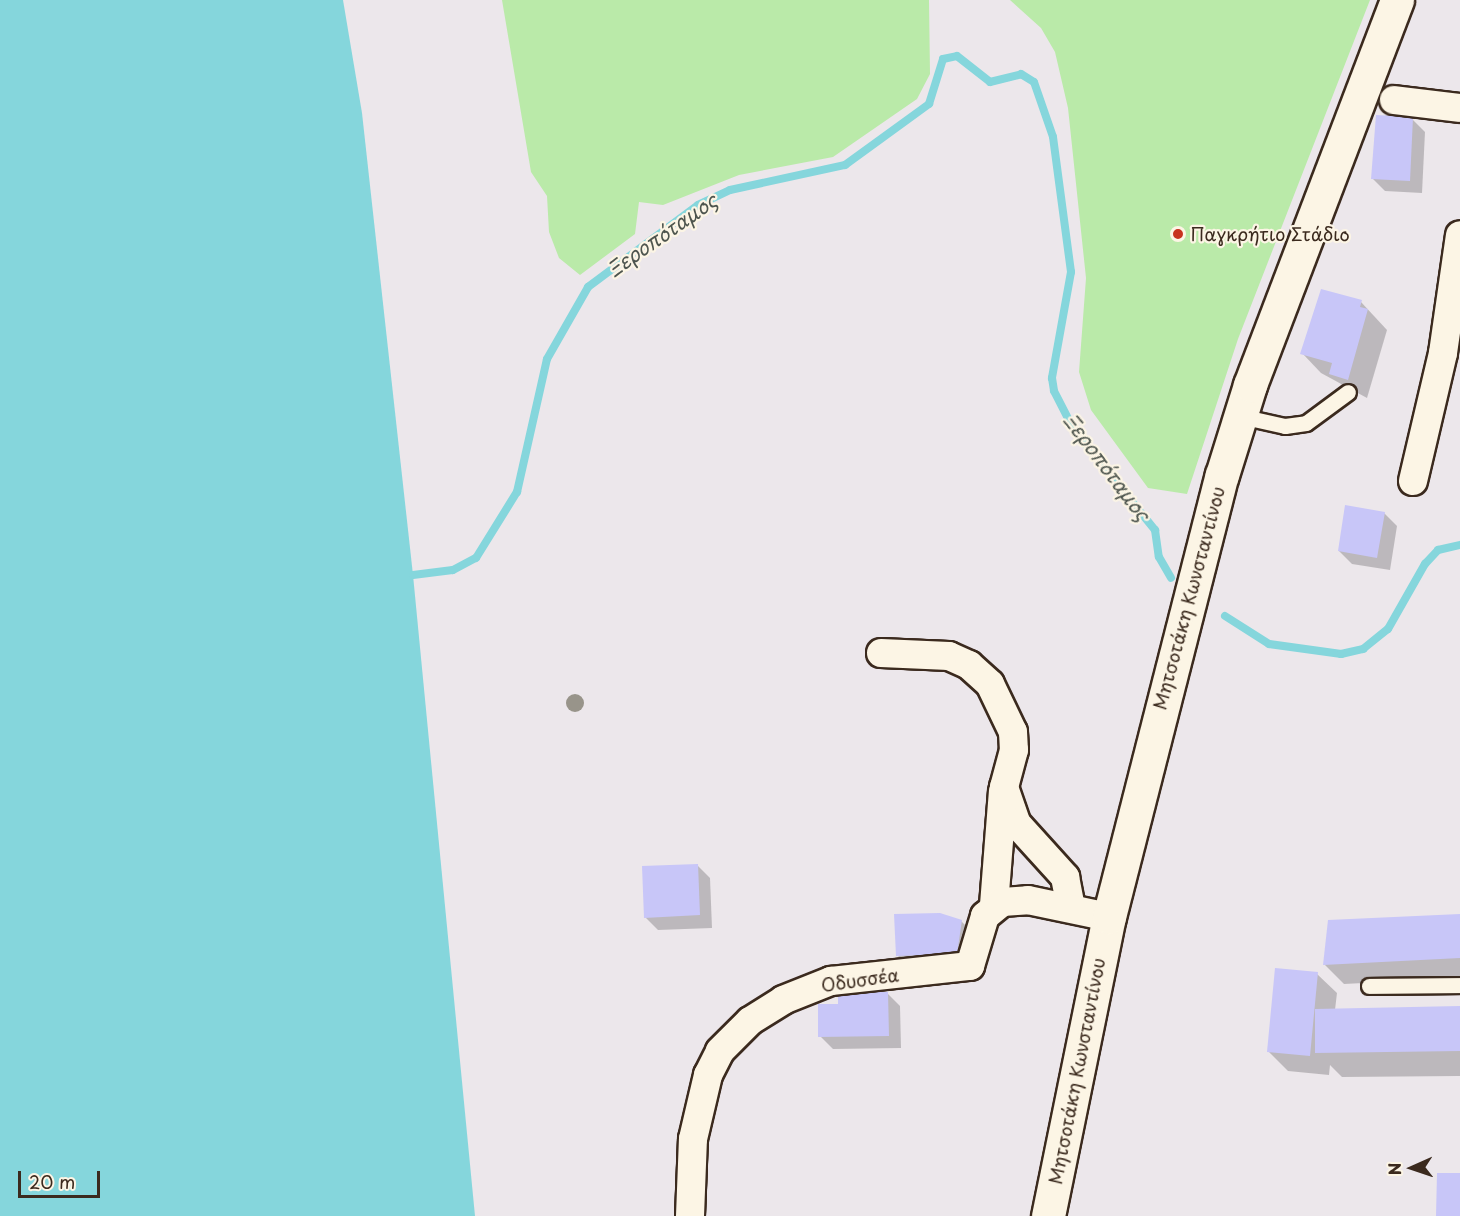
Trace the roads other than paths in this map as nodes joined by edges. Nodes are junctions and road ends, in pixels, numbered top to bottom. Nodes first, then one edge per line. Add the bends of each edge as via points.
1 (1397, 0) edge
2 (1394, 100) dead end
3 (1460, 108) edge
4 (1460, 235) edge
5 (1348, 392) dead end
6 (1240, 416) junction
7 (1413, 481) dead end
8 (881, 653) dead end
9 (1004, 787) junction
10 (994, 905) junction
11 (1071, 908) junction
12 (1108, 917) junction
13 (1460, 985) edge
14 (1369, 986) dead end
15 (690, 1216) edge
16 (1048, 1216) edge

1 - 6 street, Μητσοτάκη Κωνσταντίνου
2 - 3 street
4 - 7 street via 1443,353
5 - 6 lane via 1306,423 1285,426
6 - 12 street, Μητσοτάκη Κωνσταντίνου
8 - 9 street via 949,656 969,665 990,684 1013,732 1014,750
9 - 10 street
9 - 11 street via 1017,824 1065,877
10 - 11 street via 1019,899
10 - 15 street, Οδυσσέα via 970,966 831,981 783,1000 736,1032 717,1057 701,1100
11 - 12 street
12 - 16 street, Μητσοτάκη Κωνσταντίνου
13 - 14 lane

